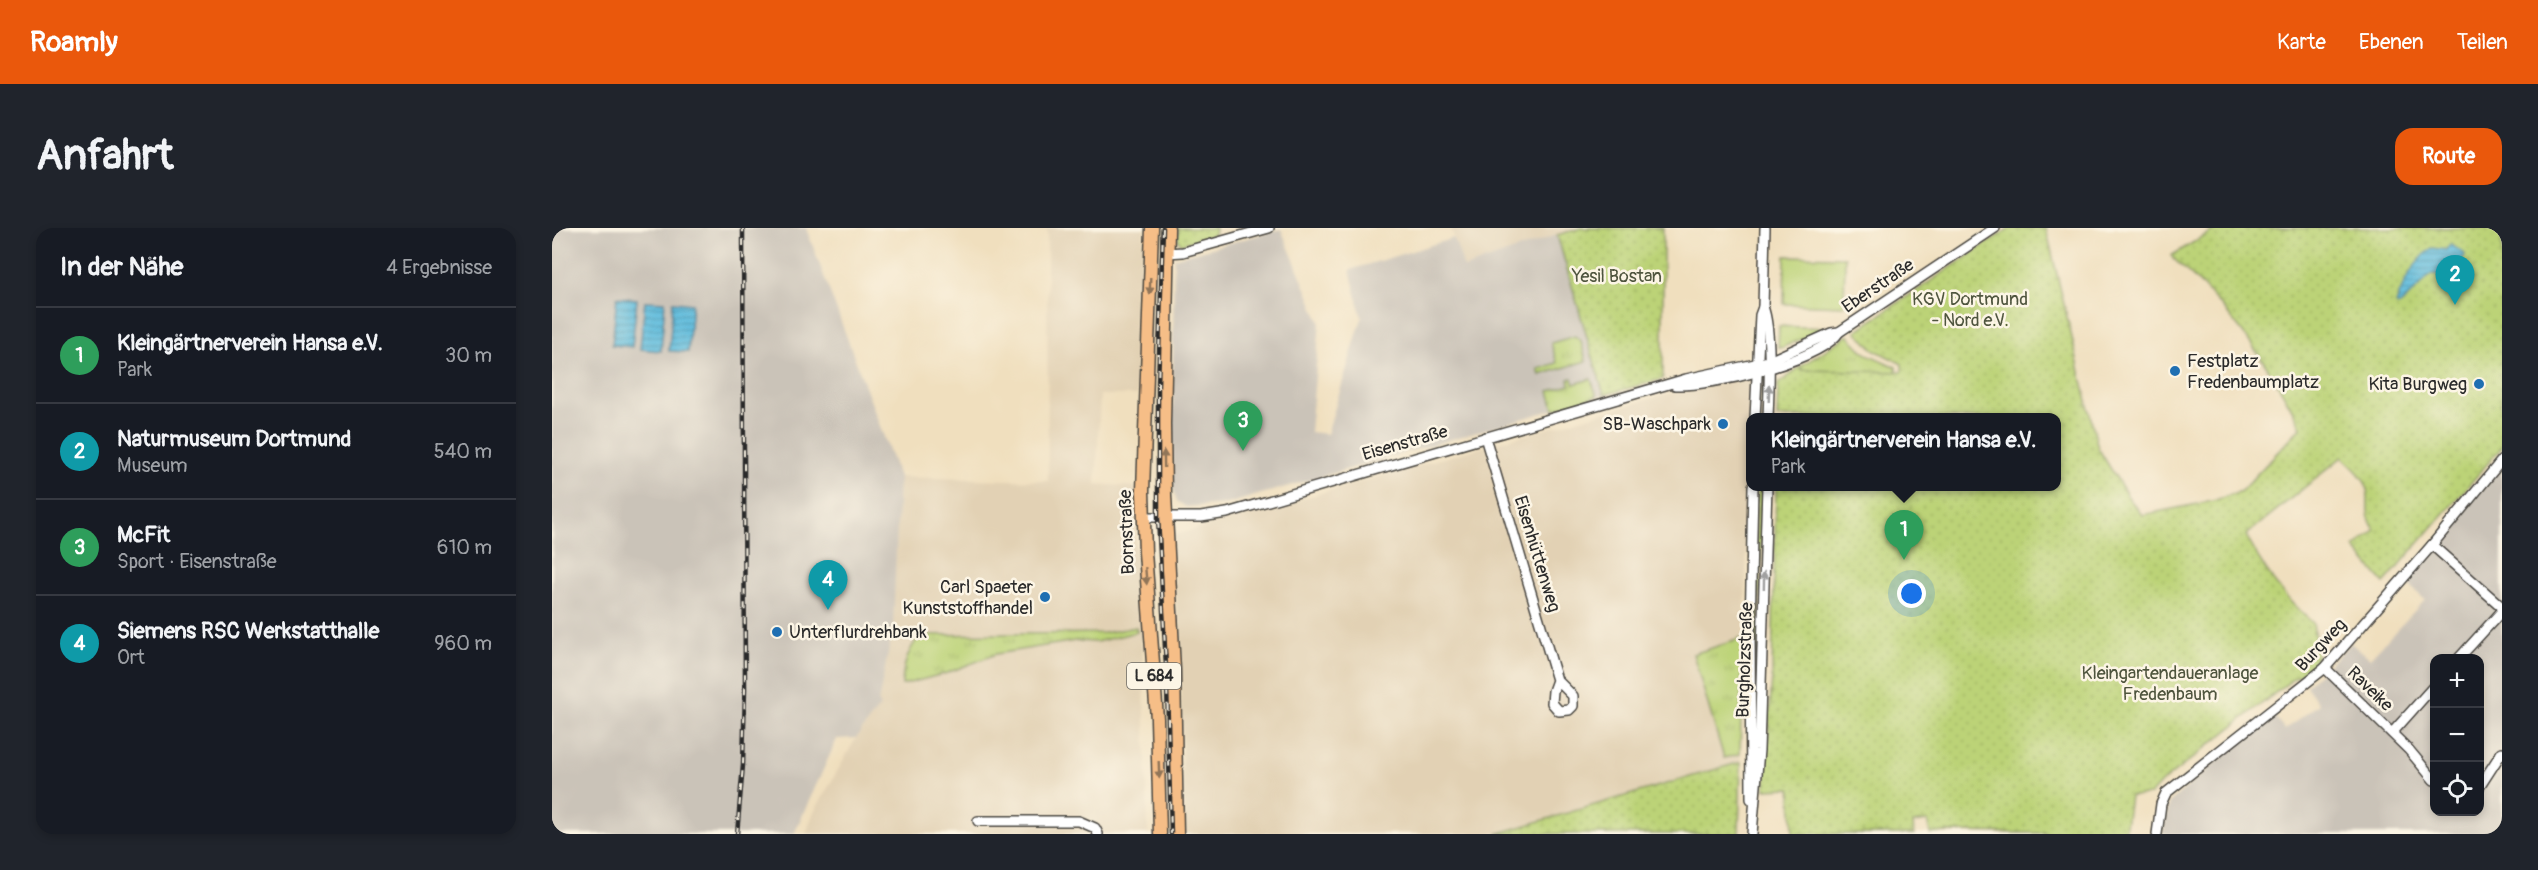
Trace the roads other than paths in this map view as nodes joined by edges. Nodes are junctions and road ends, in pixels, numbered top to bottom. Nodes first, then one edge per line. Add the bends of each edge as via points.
1 (1152, 228) edge
2 (1168, 228) edge
3 (1269, 228) edge
4 (1765, 228) edge
5 (1995, 228) edge
6 (1167, 253) junction
7 (1763, 307) junction
8 (1769, 365) junction
9 (1757, 368) junction
10 (1755, 413) edge
11 (1768, 413) edge
12 (1485, 437) junction
13 (2502, 460) edge
14 (1753, 491) edge
15 (1767, 491) edge
16 (1144, 518) junction
17 (1166, 518) junction
18 (2433, 545) junction
19 (2502, 609) edge
20 (2463, 654) edge
21 (2325, 668) junction
22 (1557, 680) dead end
23 (2430, 690) edge
24 (2392, 733) junction
25 (2502, 752) edge
26 (2430, 776) edge
27 (2484, 780) edge
28 (1754, 785) junction
29 (978, 821) dead end
30 (1098, 834) edge
31 (1160, 834) edge
32 (1177, 834) edge
33 (1752, 834) edge
34 (2157, 834) edge

1 -> 16 main road, Bornstraße / L 684
2 - 6 main road, L 684
3 - 6 street
4 - 7 street
5 - 8 street, Eberstraße via 1835,338
17 -> 6 main road, L 684
7 - 8 street
7 - 9 street
8 - 9 street, Eberstraße
11 -> 8 street
9 - 10 street
9 - 12 street, Eisenstraße via 1686,379
12 - 17 street, Eisenstraße via 1227,513
12 - 22 street, Eisenhüttenweg
13 - 18 street, Burgweg
14 - 28 street, Burgholzstraße via 1750,631
28 -> 15 street, Burgholzstraße
16 - 17 street, Eisenstraße
16 -> 31 main road, Bornstraße / L 684
17 - 32 main road, L 684
18 - 19 street
18 - 21 street, Burgweg
19 - 20 street
21 - 24 street, Raveike
21 - 34 street, Burgweg via 2166,794
23 - 24 street, Raveike
24 - 26 street, Raveike
25 - 27 street
28 - 33 street, Burgholzstraße
29 - 30 street via 1079,821 1095,828

